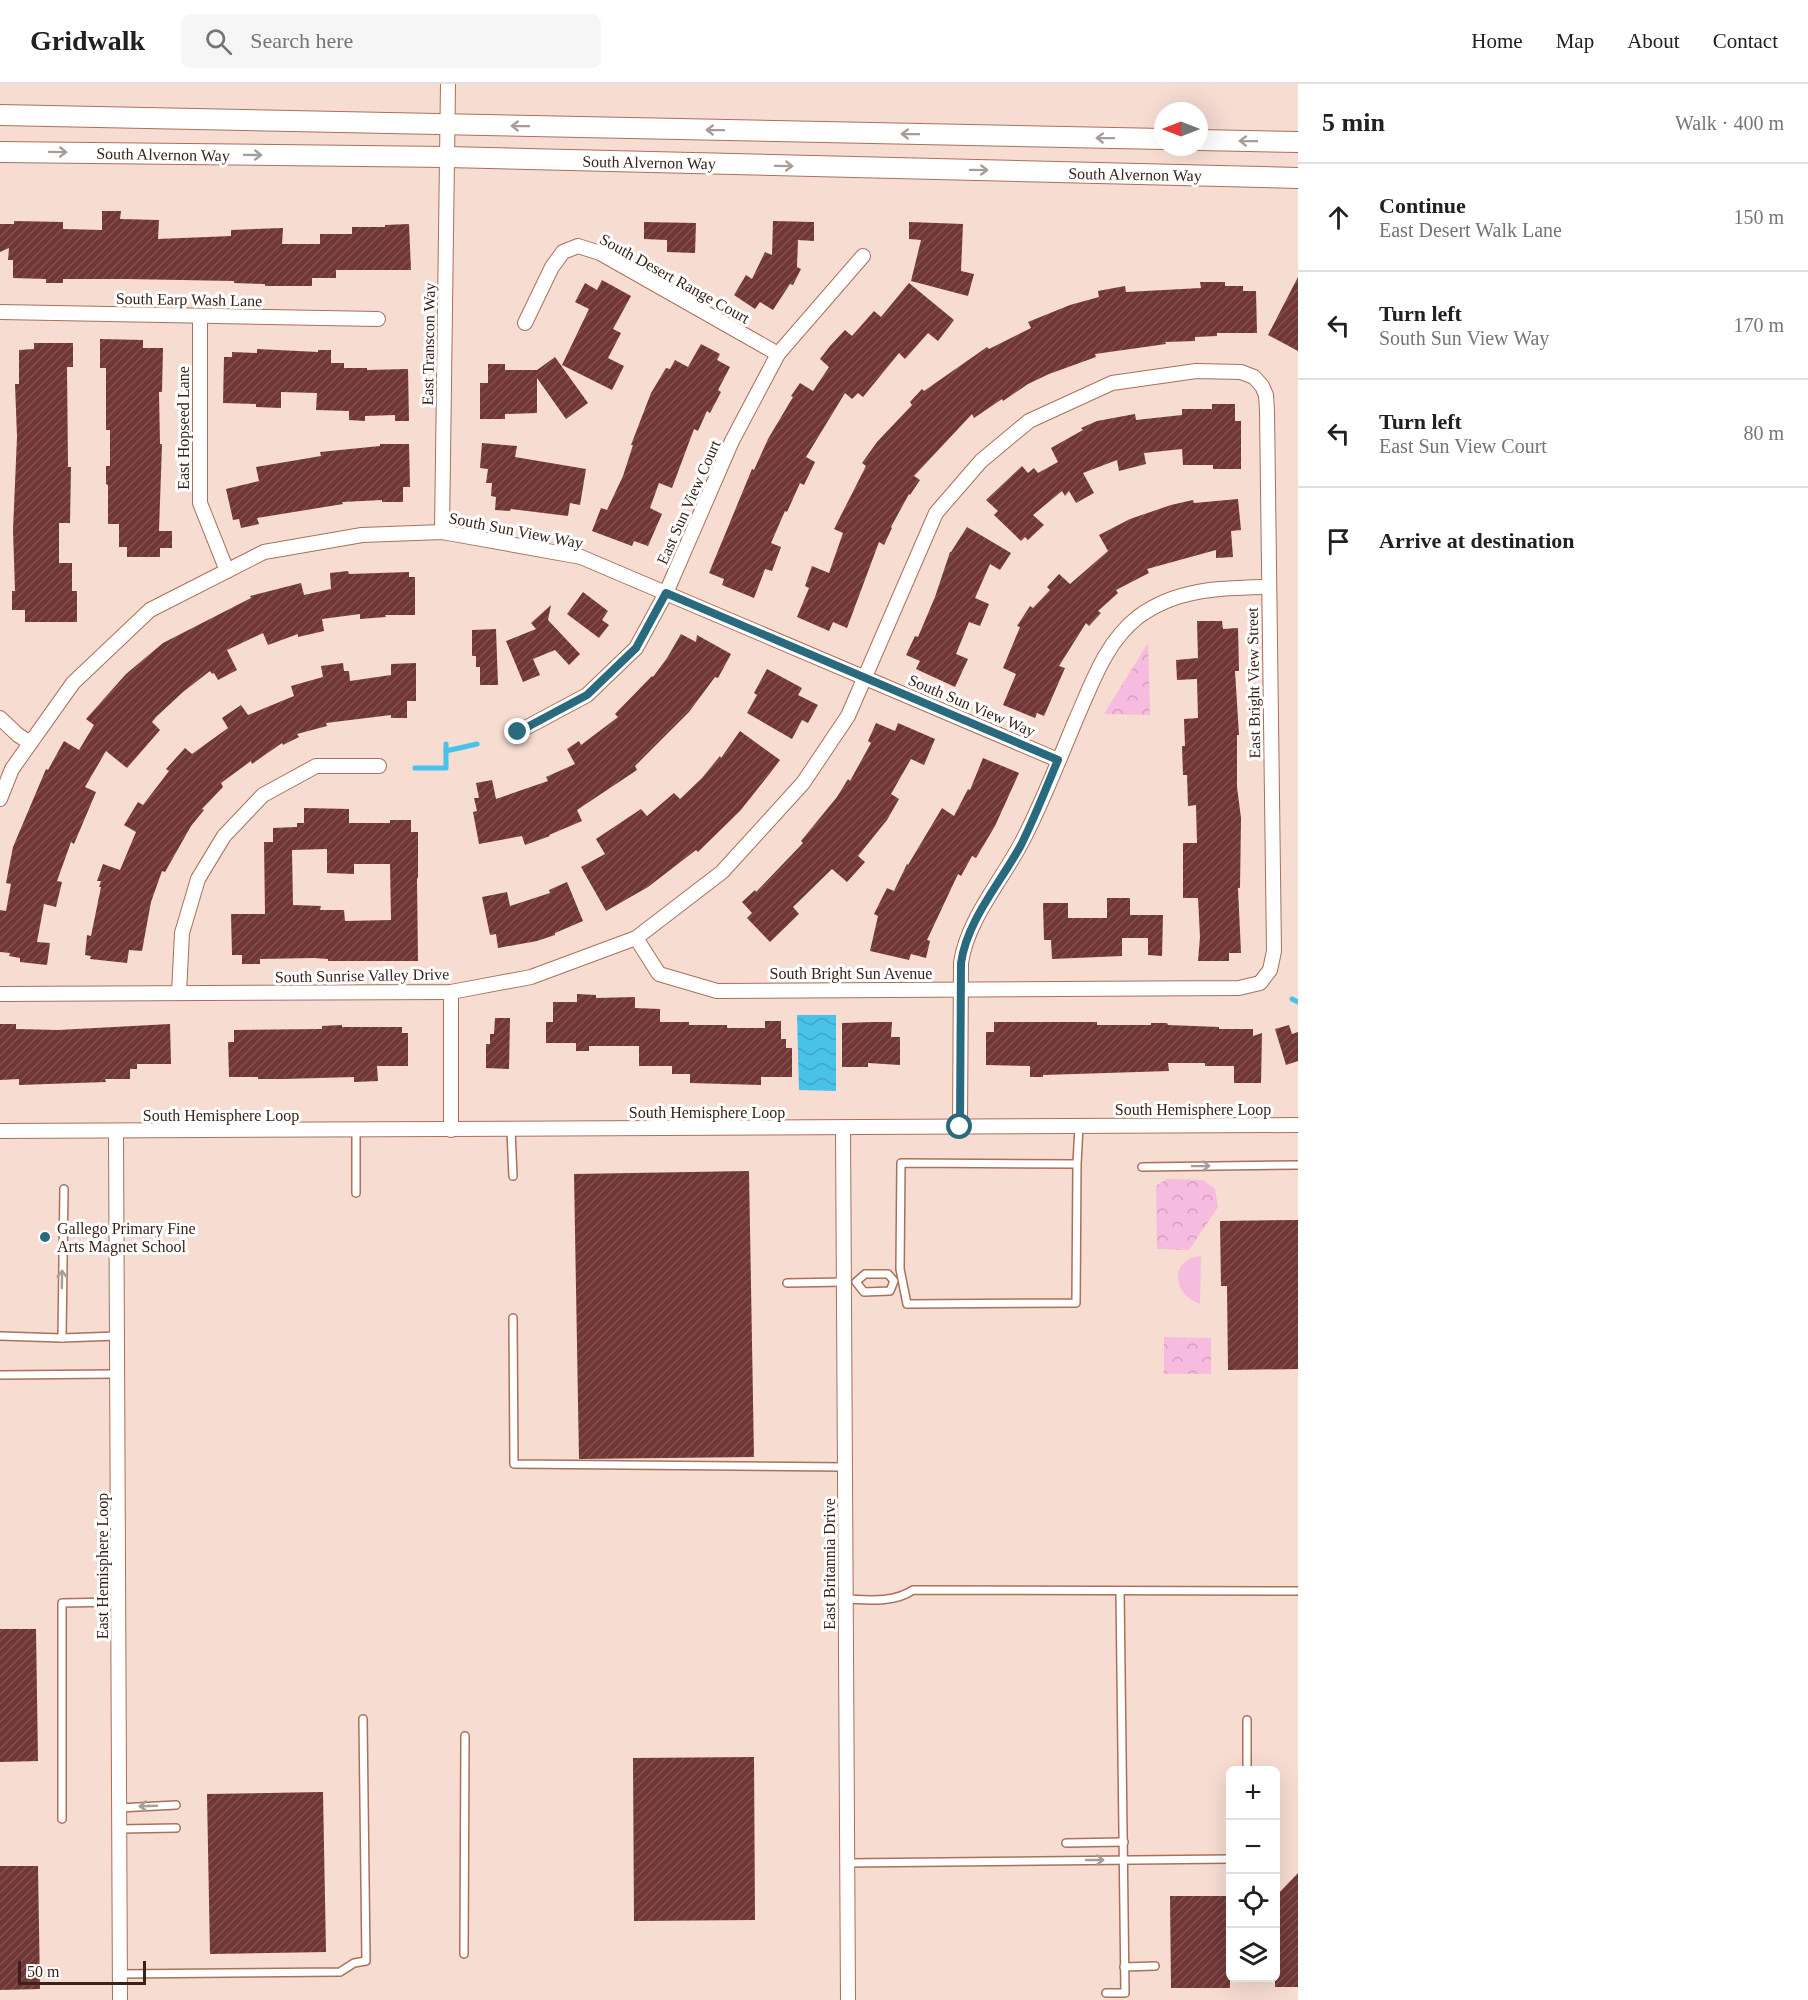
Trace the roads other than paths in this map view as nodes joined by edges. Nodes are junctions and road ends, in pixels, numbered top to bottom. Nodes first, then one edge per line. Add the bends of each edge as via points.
1 (448, 84) edge
2 (1, 114) edge
3 (448, 125) junction
4 (1154, 139) edge
5 (1208, 140) edge
6 (1298, 142) edge
7 (0, 152) edge
8 (447, 157) junction
9 (1298, 178) edge
10 (863, 256) dead end
11 (0, 312) edge
12 (200, 316) junction
13 (378, 319) dead end
14 (525, 323) dead end
15 (778, 354) junction
16 (1262, 386) joint
17 (441, 532) junction
18 (227, 571) junction
19 (1268, 587) junction
20 (666, 593) junction
21 (865, 677) junction
22 (0, 718) edge
23 (518, 732) dead end
24 (30, 743) junction
25 (1058, 760) junction
26 (379, 766) dead end
27 (0, 799) edge
28 (636, 938) junction
29 (1270, 981) joint
30 (961, 989) junction
31 (451, 992) junction
32 (179, 993) junction
33 (0, 994) edge
34 (1298, 1125) edge
35 (1079, 1126) junction
36 (960, 1127) junction
37 (843, 1128) junction
38 (452, 1130) junction
39 (512, 1130) junction
40 (0, 1131) edge
41 (356, 1131) junction
42 (116, 1132) junction
43 (1077, 1164) junction
44 (1298, 1165) edge
45 (1143, 1167) dead end
46 (513, 1176) dead end
47 (64, 1189) dead end
48 (356, 1193) dead end
49 (898, 1280) junction
50 (850, 1282) junction
51 (787, 1283) dead end
52 (513, 1318) dead end
53 (0, 1336) edge
54 (117, 1336) junction
55 (62, 1338) junction
56 (117, 1374) junction
57 (0, 1375) edge
58 (845, 1467) junction
59 (1120, 1591) junction
60 (1298, 1591) edge
61 (846, 1599) junction
62 (118, 1602) junction
63 (363, 1719) dead end
64 (1246, 1720) dead end
65 (465, 1736) dead end
66 (1247, 1766) edge
67 (176, 1805) dead end
68 (119, 1808) junction
69 (62, 1819) dead end
70 (176, 1828) dead end
71 (119, 1829) junction
72 (1124, 1842) junction
73 (1066, 1843) dead end
74 (1226, 1859) edge
75 (1124, 1860) junction
76 (848, 1863) junction
77 (464, 1954) dead end
78 (1155, 1966) dead end
79 (1124, 1967) junction
80 (120, 1974) junction
81 (1106, 1993) dead end
82 (120, 2000) edge
83 (848, 2000) edge

1 - 3 street, East Transcon Way
2 - 3 main road, South Alvernon Way
4 -> 3 main road, South Alvernon Way
3 - 8 street, East Transcon Way
6 -> 5 main road
7 -> 8 main road, South Alvernon Way
8 -> 9 main road, South Alvernon Way
8 - 17 street, East Transcon Way
10 - 15 street, East Sun View Court
11 - 12 street, South Earp Wash Lane
12 - 13 street, South Earp Wash Lane
12 - 18 street, East Hopseed Lane via 200,503
14 - 15 street, South Desert Range Court via 552,267 563,252 578,246 600,253
15 - 20 street, East Sun View Court via 732,441
16 - 19 street, East Bright View Street via 1267,411
16 - 21 street, South Sunrise Valley Drive via 1254,377 1241,372 1196,371 1112,383 1029,421 981,461 936,513
17 - 18 street, South Sun View Way via 362,535 264,552
17 - 20 street, South Sun View Way via 581,557
18 - 24 street, South Sun View Way via 150,610 73,683
19 - 25 street via 1185,593 1137,618 1114,641 1097,671
19 - 29 street, East Bright View Street via 1274,951
20 - 21 street, South Sun View Way
20 - 23 street, East Sun View Court via 636,648 587,695
21 - 25 street, South Sun View Way
21 - 28 street, South Sunrise Valley Drive via 848,716 802,783 722,872
22 - 24 street
24 - 27 street, South Sun View Way via 12,769
25 - 30 street via 1021,845 963,949
26 - 32 street via 316,766 263,795 224,836 198,879 182,933
28 - 30 street, South Bright Sun Avenue via 659,974 717,991
28 - 31 street, South Sunrise Valley Drive via 531,976
29 - 30 street, South Bright Sun Avenue via 1239,988
30 - 36 street
31 - 32 street, South Sunrise Valley Drive
31 - 38 street
32 - 33 street, South Sunrise Valley Drive
34 - 35 street, South Hemisphere Loop
35 - 36 street, South Hemisphere Loop
35 - 43 lane
36 - 37 street, South Hemisphere Loop
37 - 39 street, South Hemisphere Loop
37 - 50 street, East Britannia Drive
38 - 39 street, South Hemisphere Loop
38 - 41 street, South Hemisphere Loop
39 - 46 lane
40 - 42 street, South Hemisphere Loop
41 - 42 street, South Hemisphere Loop
41 - 48 lane
42 - 54 street, East Hemisphere Loop
43 - 49 lane via 901,1163
43 - 49 lane via 1076,1303 907,1304
45 -> 44 lane
55 -> 47 lane
49 - 50 lane via 888,1275 865,1274
49 - 50 lane via 890,1291 864,1292
50 - 51 lane
50 - 58 street, East Britannia Drive
52 - 58 lane via 514,1464
53 - 55 lane
54 - 55 lane
54 - 56 street, East Hemisphere Loop
56 - 57 lane
56 - 62 street, East Hemisphere Loop
58 - 61 street, East Britannia Drive
59 - 60 lane
59 - 61 lane via 913,1590 895,1598
59 - 72 lane
61 - 76 street, East Britannia Drive
62 - 68 street, East Hemisphere Loop
62 - 69 lane via 62,1603
63 - 80 lane via 366,1961 340,1972
64 - 66 lane
65 - 77 lane
67 -> 68 lane
68 - 71 street, East Hemisphere Loop
70 - 71 lane
71 - 80 street, East Hemisphere Loop
72 - 73 lane
72 - 75 lane
74 - 75 lane
76 -> 75 lane
75 - 79 lane
76 - 83 street, East Britannia Drive
78 - 79 lane
79 - 81 lane via 1125,1993
80 - 82 street, East Hemisphere Loop

